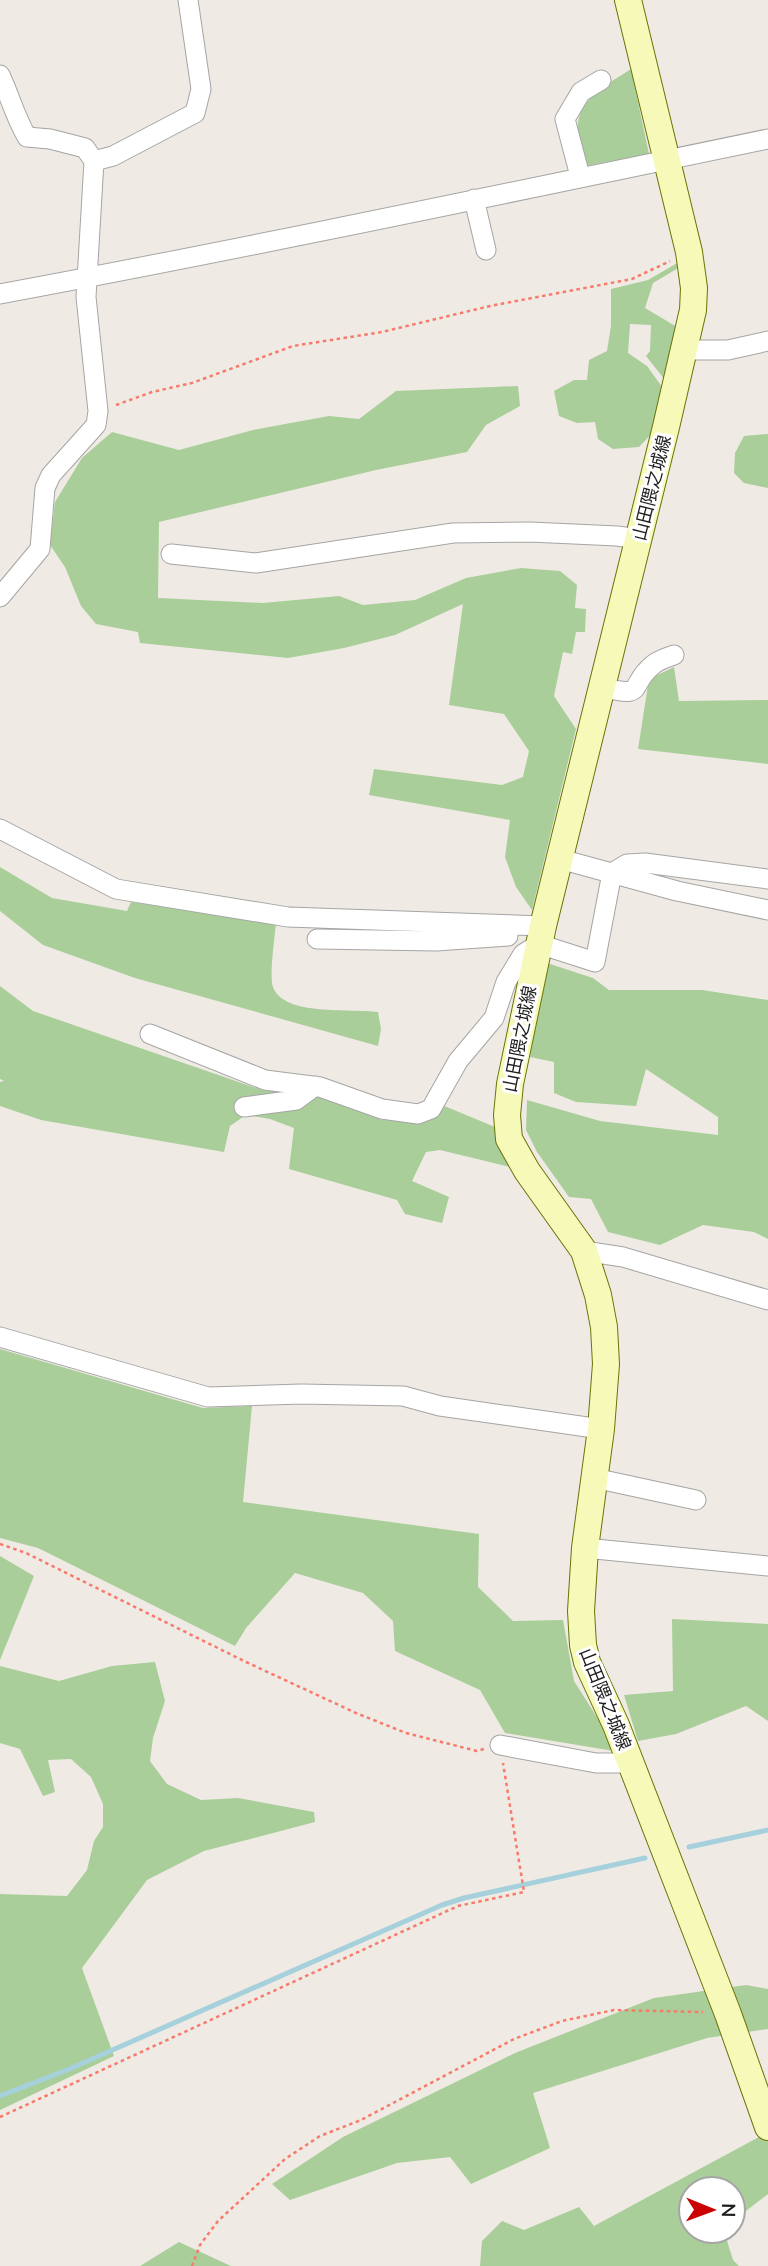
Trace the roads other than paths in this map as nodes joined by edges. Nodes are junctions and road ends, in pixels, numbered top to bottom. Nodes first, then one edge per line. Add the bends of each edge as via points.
1 (188, 0) edge
2 (628, 0) edge
3 (0, 75) edge
4 (601, 80) dead end
5 (768, 139) edge
6 (667, 160) junction
7 (93, 161) junction
8 (580, 176) junction
9 (474, 199) junction
10 (486, 250) dead end
11 (88, 278) junction
12 (0, 295) edge
13 (768, 341) edge
14 (683, 350) junction
15 (639, 540) junction
16 (171, 554) dead end
17 (0, 597) edge
18 (674, 654) dead end
19 (601, 687) junction
20 (0, 830) edge
21 (561, 859) junction
22 (612, 873) junction
23 (768, 878) edge
24 (768, 909) edge
25 (541, 935) junction
26 (317, 939) dead end
27 (150, 1034) dead end
28 (314, 1086) junction
29 (244, 1107) dead end
30 (583, 1251) junction
31 (768, 1300) edge
32 (0, 1337) edge
33 (601, 1429) junction
34 (594, 1478) junction
35 (695, 1500) dead end
36 (585, 1548) junction
37 (768, 1566) edge
38 (500, 1745) road end
39 (631, 1763) junction
40 (768, 2127) edge

1 - 7 street via 201,89 195,113 113,156
2 - 6 main road, 山田隈之城線
3 - 7 street via 27,137 85,148
4 - 8 street via 581,92 565,119
5 - 6 street
6 - 8 street
6 - 14 main road, 山田隈之城線 via 694,288
7 - 11 street
8 - 9 street
9 - 10 street
9 - 11 street
11 - 12 street
11 - 17 street via 96,425 51,475 45,488 40,549
13 - 14 street via 728,350
14 - 15 main road, 山田隈之城線
15 - 16 street via 530,532 453,533 256,563
15 - 19 main road, 山田隈之城線
18 - 19 street via 653,664 635,691 626,694
19 - 21 main road, 山田隈之城線
20 - 25 street via 116,889 288,917
21 - 22 street
21 - 25 main road, 山田隈之城線
22 - 23 street via 627,864 645,863
22 - 24 street
22 - 25 street via 595,962
25 - 26 street via 436,941
25 - 28 street via 523,954 506,982 494,1018 458,1061 431,1109 418,1114 382,1109
25 - 30 main road, 山田隈之城線 via 510,1084 509,1139
27 - 28 street via 265,1080
28 - 29 street via 296,1100
30 - 31 street via 623,1257
30 - 33 main road, 山田隈之城線 via 604,1327
32 - 33 street via 208,1397 403,1396 440,1406
33 - 34 main road, 山田隈之城線
34 - 35 street
34 - 36 main road, 山田隈之城線
36 - 37 street
36 - 39 main road, 山田隈之城線 via 583,1645
38 - 39 street via 596,1763
39 - 40 main road, 山田隈之城線

